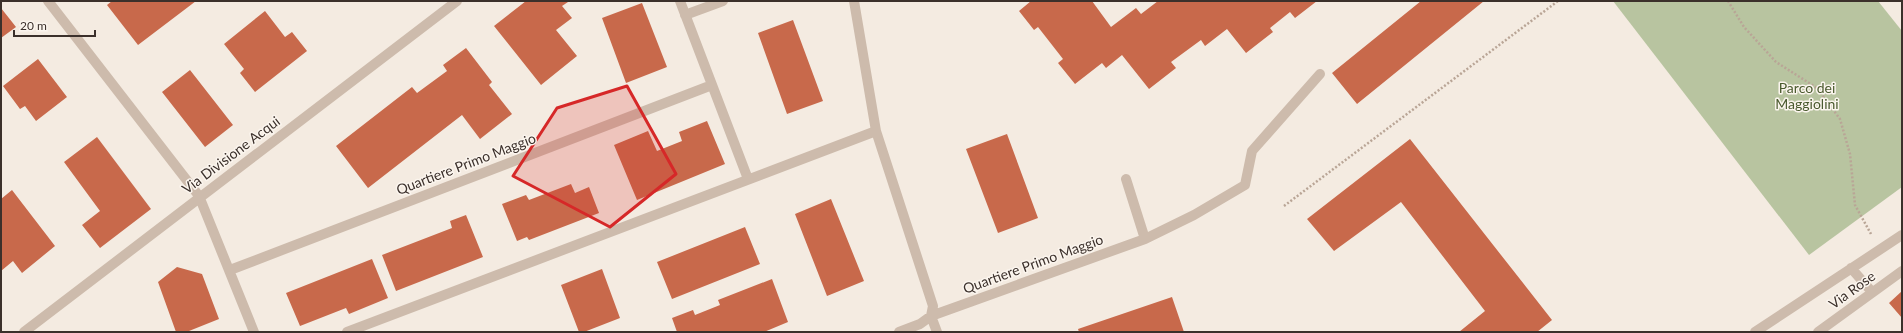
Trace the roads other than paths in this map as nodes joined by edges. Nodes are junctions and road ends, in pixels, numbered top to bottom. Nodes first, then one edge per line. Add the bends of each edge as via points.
1 (48, 1) edge
2 (457, 1) edge
3 (680, 1) edge
4 (723, 1) edge
5 (854, 1) edge
6 (685, 15) junction
7 (1320, 74) dead end
8 (712, 85) junction
9 (876, 131) junction
10 (748, 179) junction
11 (1126, 179) dead end
12 (199, 196) junction
13 (1902, 235) edge
14 (1145, 239) junction
15 (1851, 268) junction
16 (230, 270) junction
17 (1902, 271) edge
18 (1872, 292) junction
19 (931, 316) junction
20 (24, 332) edge
21 (254, 332) edge
22 (347, 332) edge
23 (899, 332) edge
24 (936, 332) edge
25 (1755, 332) edge
26 (1818, 332) edge

1 - 12 street
2 - 12 street, Via Divisione Acqui
3 - 6 street
4 - 6 street
5 - 9 street
6 - 8 street
7 - 14 street, Quartiere Primo Maggio via 1252,151 1244,185 1194,215
8 - 10 street
8 - 16 street, Quartiere Primo Maggio
9 - 10 street
9 - 19 street via 933,306
10 - 22 street
11 - 14 street
12 - 16 street
12 - 20 street, Via Divisione Acqui
13 - 15 street
14 - 19 street, Quartiere Primo Maggio
15 - 18 street
15 - 25 street
16 - 21 street
17 - 18 street, Via Rose
18 - 26 street, Via Rose
19 - 23 street, Quartiere Primo Maggio via 920,324
19 - 24 street

